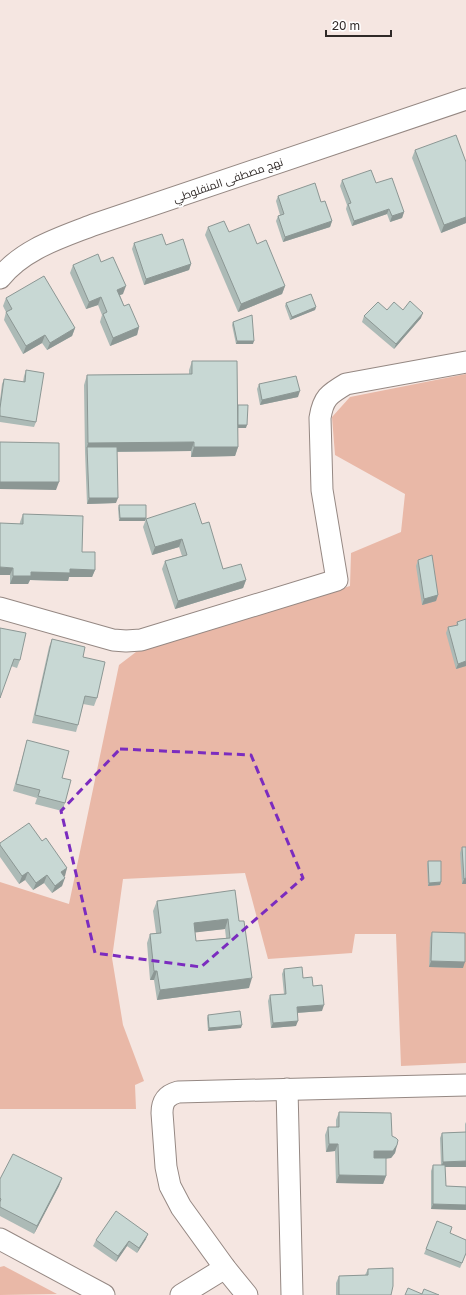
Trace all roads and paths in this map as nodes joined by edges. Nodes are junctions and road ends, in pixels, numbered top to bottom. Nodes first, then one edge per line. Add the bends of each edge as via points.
1 (466, 99) edge
2 (0, 278) edge
3 (466, 362) edge
4 (0, 608) edge
5 (466, 1085) edge
6 (287, 1089) junction
7 (0, 1239) edge
8 (225, 1268) junction
9 (104, 1295) edge
10 (181, 1295) edge
11 (247, 1295) edge
12 (292, 1295) edge

1 - 2 street, نهج مصطفى المنفلوطي via 93,225 36,248 6,270
3 - 4 street via 346,384 326,399 320,418 322,490 337,580 141,640 113,640
5 - 6 street
6 - 8 street via 178,1092 168,1097 162,1107 166,1167 170,1186 181,1207
6 - 12 street
7 - 9 street
8 - 10 street
8 - 11 street

